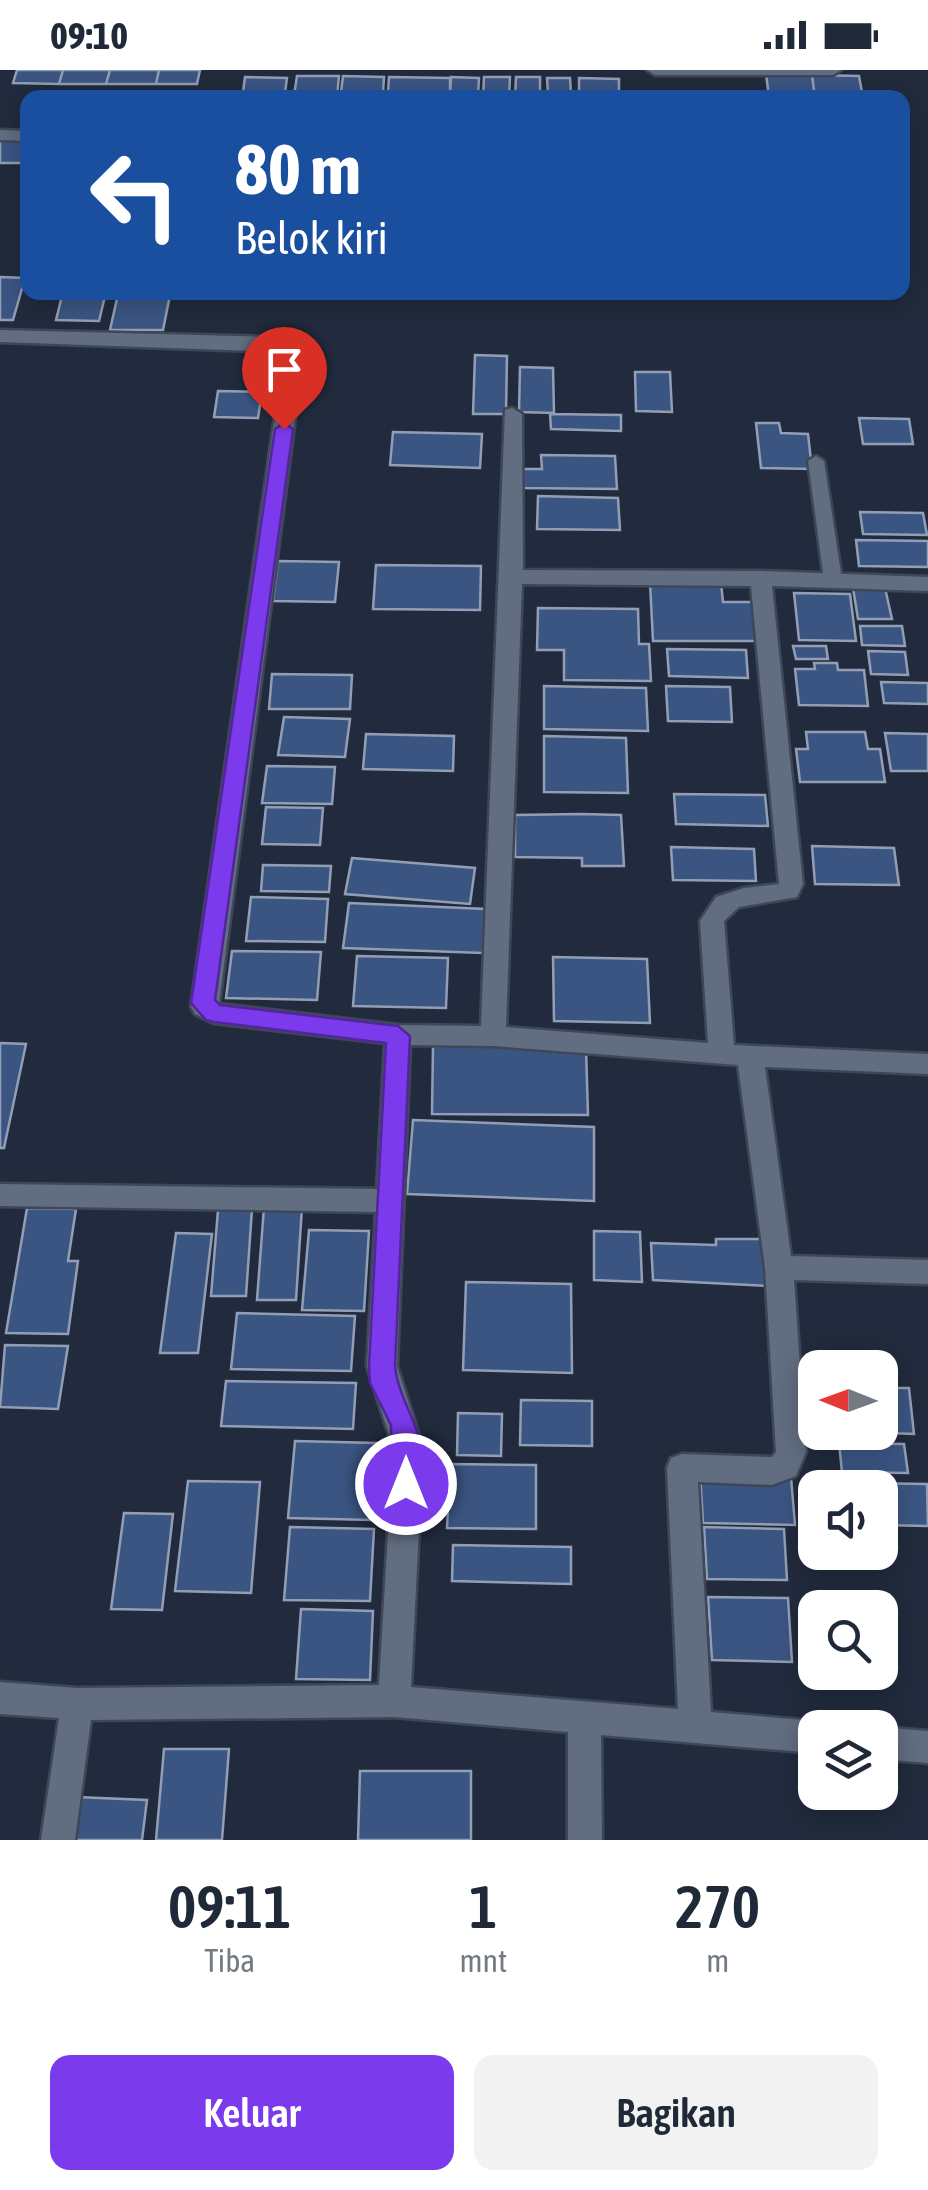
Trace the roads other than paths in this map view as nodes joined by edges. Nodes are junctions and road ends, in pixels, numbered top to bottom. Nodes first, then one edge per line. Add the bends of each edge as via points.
1 (654, 70) edge
2 (833, 70) edge
3 (0, 336) edge
4 (512, 414) dead end
5 (816, 461) dead end
6 (512, 577) junction
7 (762, 578) junction
8 (834, 580) junction
9 (928, 584) edge
10 (398, 1036) junction
11 (493, 1036) junction
12 (736, 1055) junction
13 (928, 1064) edge
14 (0, 1195) edge
15 (387, 1201) junction
16 (779, 1268) junction
17 (928, 1272) edge
18 (0, 1698) edge
19 (394, 1701) junction
20 (77, 1704) junction
21 (584, 1715) junction
22 (694, 1725) junction
23 (798, 1734) edge
24 (898, 1744) edge
25 (928, 1747) edge
26 (58, 1840) edge
27 (585, 1840) edge

1 - 2 street
3 - 10 street via 274,343 294,349 203,1003 214,1013
4 - 6 street
5 - 8 lane
6 - 7 street
6 - 11 street
7 - 8 street
7 - 12 street via 792,884 773,896 716,907 712,921
8 - 9 street
10 - 11 street
10 - 15 street
11 - 12 street
12 - 13 street
12 - 16 street
14 - 15 street
15 - 19 street via 383,1383 408,1448
16 - 17 street
16 - 22 street via 791,1452 785,1466 682,1468
18 - 20 street
19 - 20 street
19 - 21 street
20 - 26 street
21 - 22 street
21 - 27 street
22 - 23 street
24 - 25 street

